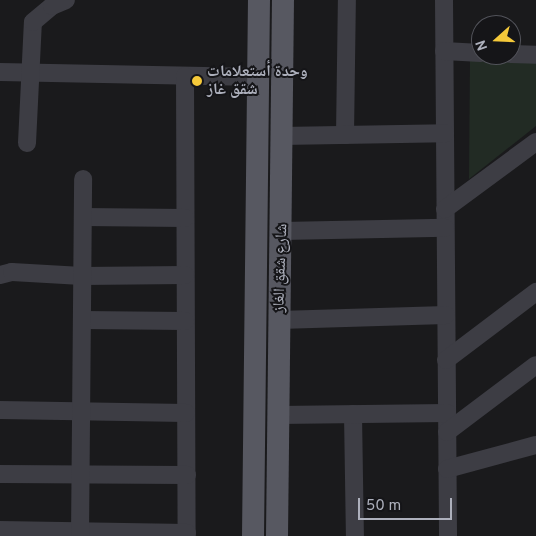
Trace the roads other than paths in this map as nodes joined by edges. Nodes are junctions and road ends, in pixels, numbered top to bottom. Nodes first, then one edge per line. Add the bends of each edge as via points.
1 (66, 0) edge
2 (259, 0) edge
3 (283, 0) edge
4 (347, 0) edge
5 (444, 0) edge
6 (444, 51) junction
7 (471, 52) edge
8 (521, 54) edge
9 (536, 55) edge
10 (0, 72) edge
11 (30, 74) junction
12 (185, 76) junction
13 (259, 77) junction
14 (445, 133) junction
15 (344, 135) junction
16 (281, 136) junction
17 (27, 143) dead end
18 (536, 144) edge
19 (83, 179) dead end
20 (282, 188) junction
21 (257, 189) junction
22 (445, 209) junction
23 (83, 217) junction
24 (185, 218) junction
25 (445, 228) junction
26 (282, 231) junction
27 (0, 275) edge
28 (185, 275) junction
29 (82, 276) junction
30 (536, 293) edge
31 (446, 315) junction
32 (82, 320) junction
33 (279, 320) junction
34 (186, 321) junction
35 (446, 360) junction
36 (536, 365) edge
37 (0, 410) edge
38 (81, 410) junction
39 (186, 413) junction
40 (447, 413) junction
41 (353, 414) junction
42 (278, 415) junction
43 (447, 432) junction
44 (536, 445) edge
45 (447, 469) junction
46 (0, 474) edge
47 (81, 474) junction
48 (187, 475) junction
49 (0, 530) edge
50 (80, 534) edge
51 (187, 534) edge
52 (253, 536) edge
53 (276, 536) edge
54 (355, 536) edge
55 (448, 536) edge

1 - 11 street via 52,6 33,22
2 - 13 main road, شارع شقق الغاز
3 - 16 main road, شارع شقق الغاز
4 - 15 street
5 - 6 street
6 - 7 street
6 - 14 street
8 - 9 street
10 - 11 street
11 - 12 street
11 - 17 street
12 - 13 street
12 - 24 street
13 - 21 main road, شارع شقق الغاز
14 - 15 street
14 - 22 street
15 - 16 street
16 - 20 main road, شارع شقق الغاز
18 - 22 street
19 - 23 street
20 - 21 main road
20 - 26 main road, شارع شقق الغاز
21 - 52 main road, شارع شقق الغاز
22 - 25 street
23 - 24 street
23 - 29 street
24 - 28 street
25 - 26 street
25 - 31 street
26 - 33 main road, شارع شقق الغاز
27 - 29 street via 12,272
28 - 29 street
28 - 34 street
29 - 32 street
30 - 35 street
31 - 33 street
31 - 35 street
32 - 34 street
32 - 38 street
33 - 42 main road, شارع شقق الغاز
34 - 39 street
35 - 40 street
36 - 43 street
37 - 38 street
38 - 39 street
38 - 47 street
39 - 48 street
40 - 41 street
40 - 43 street
41 - 42 street
41 - 54 street
42 - 53 main road, شارع شقق الغاز
43 - 45 street
44 - 45 street
45 - 55 street
46 - 47 street
47 - 48 street
47 - 50 street
48 - 51 street
49 - 50 street
50 - 51 street

